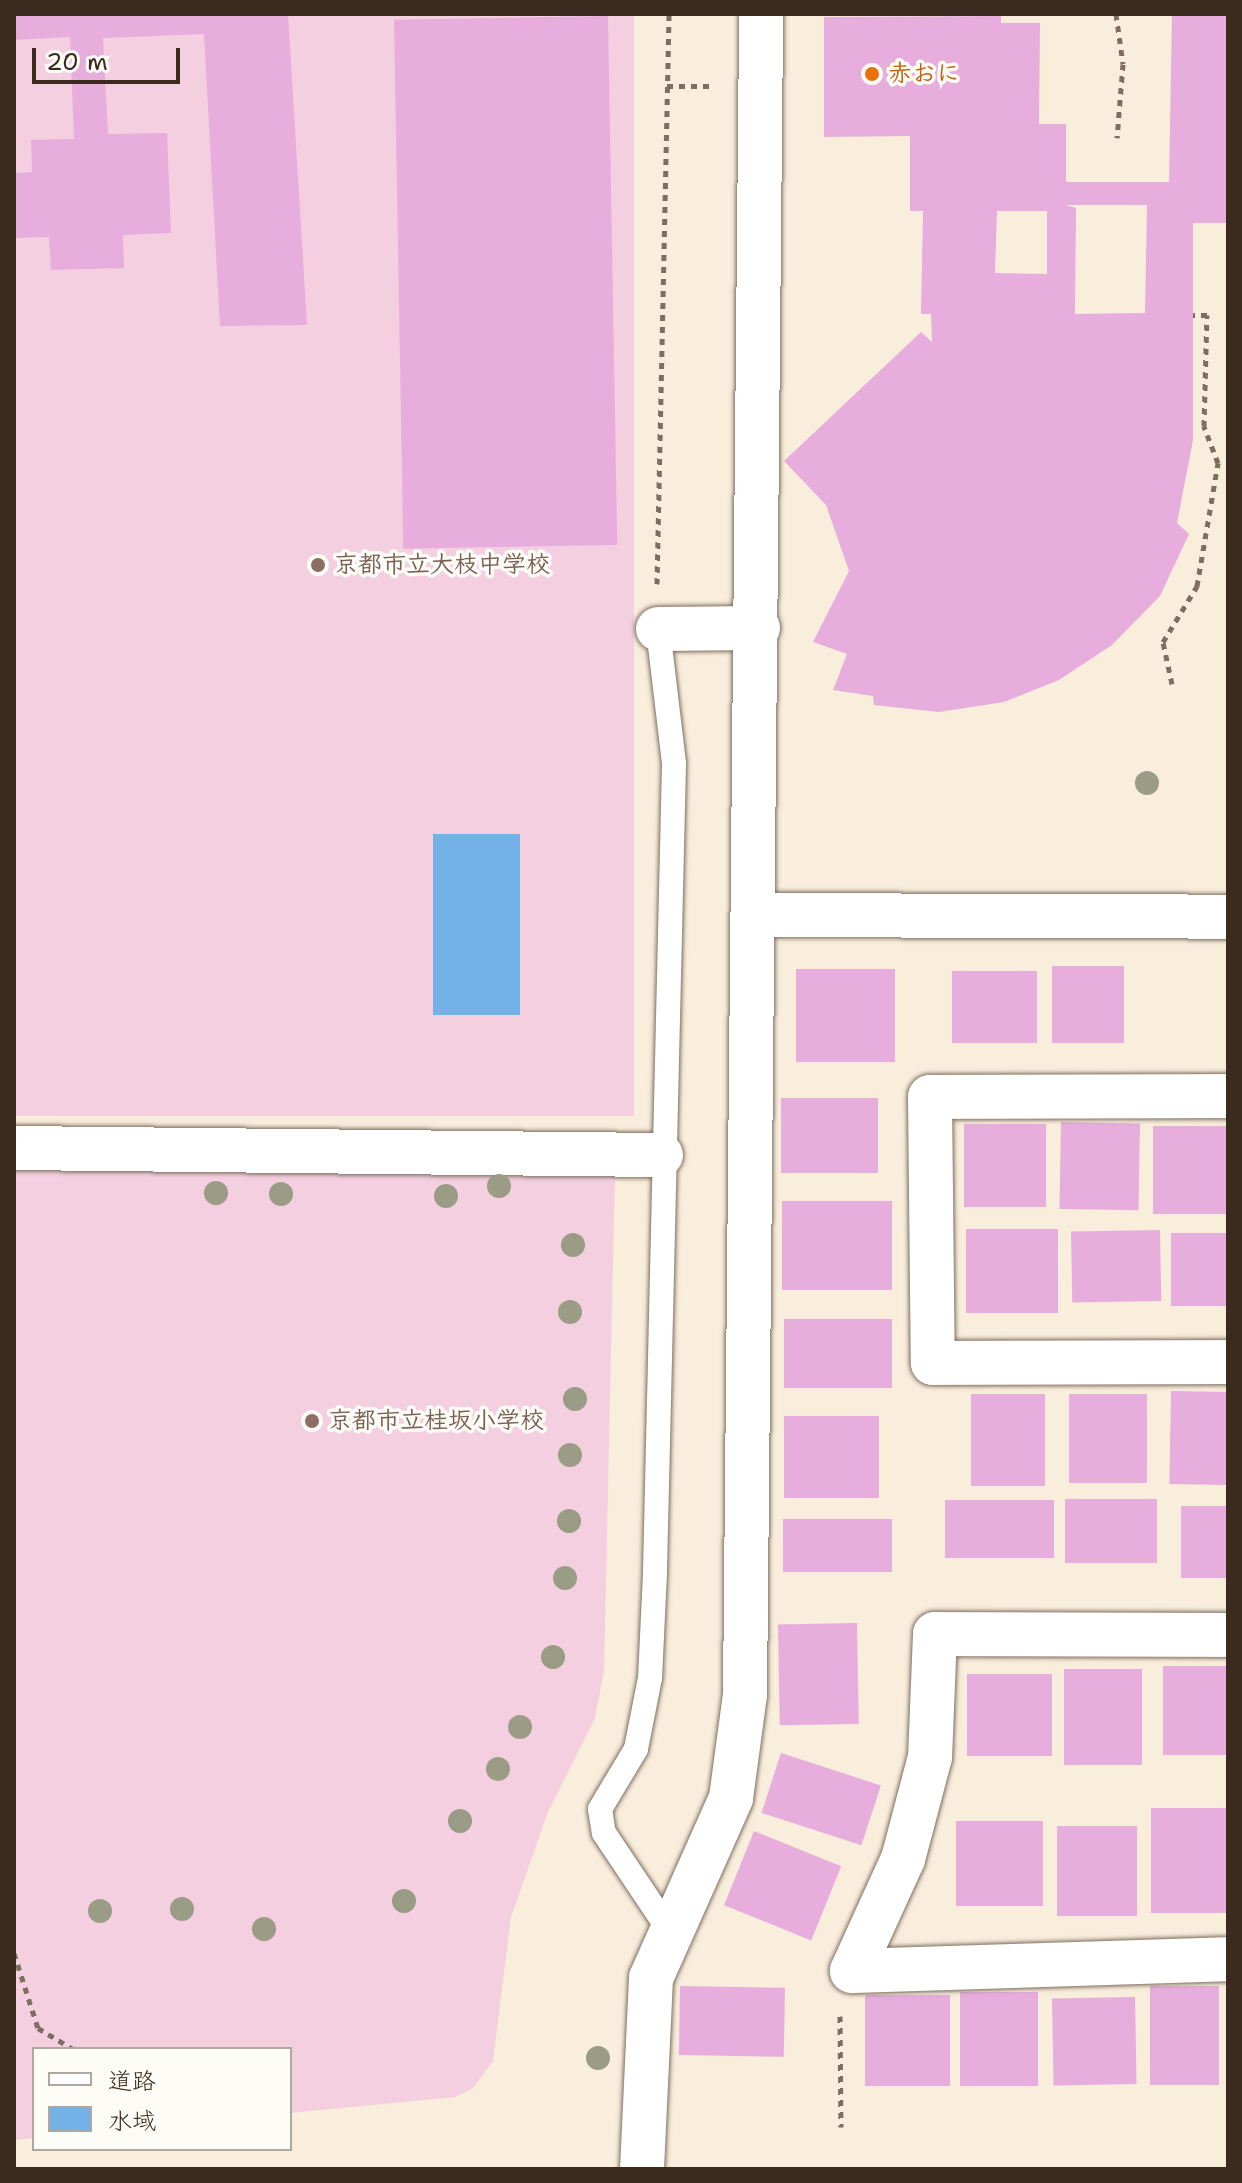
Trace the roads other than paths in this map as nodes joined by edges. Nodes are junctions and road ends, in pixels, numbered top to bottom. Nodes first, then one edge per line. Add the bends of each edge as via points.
1 (761, 14) edge
2 (749, 628) junction
3 (668, 629) joint
4 (757, 915) junction
5 (1228, 917) edge
6 (1228, 1096) edge
7 (14, 1148) edge
8 (661, 1155) junction
9 (1228, 1362) edge
10 (1228, 1635) edge
11 (669, 1930) junction
12 (1228, 1959) edge
13 (642, 2169) edge

1 - 2 street
2 - 3 street
2 - 4 street
3 - 8 lane via 674,764
4 - 5 street
4 - 11 street via 745,1695 731,1798
6 - 9 street via 930,1097 933,1363
7 - 8 street
8 - 11 lane via 650,1678 636,1749 600,1809 604,1833
10 - 12 street via 935,1634 930,1757 903,1859 852,1971
11 - 13 street via 644,2024

